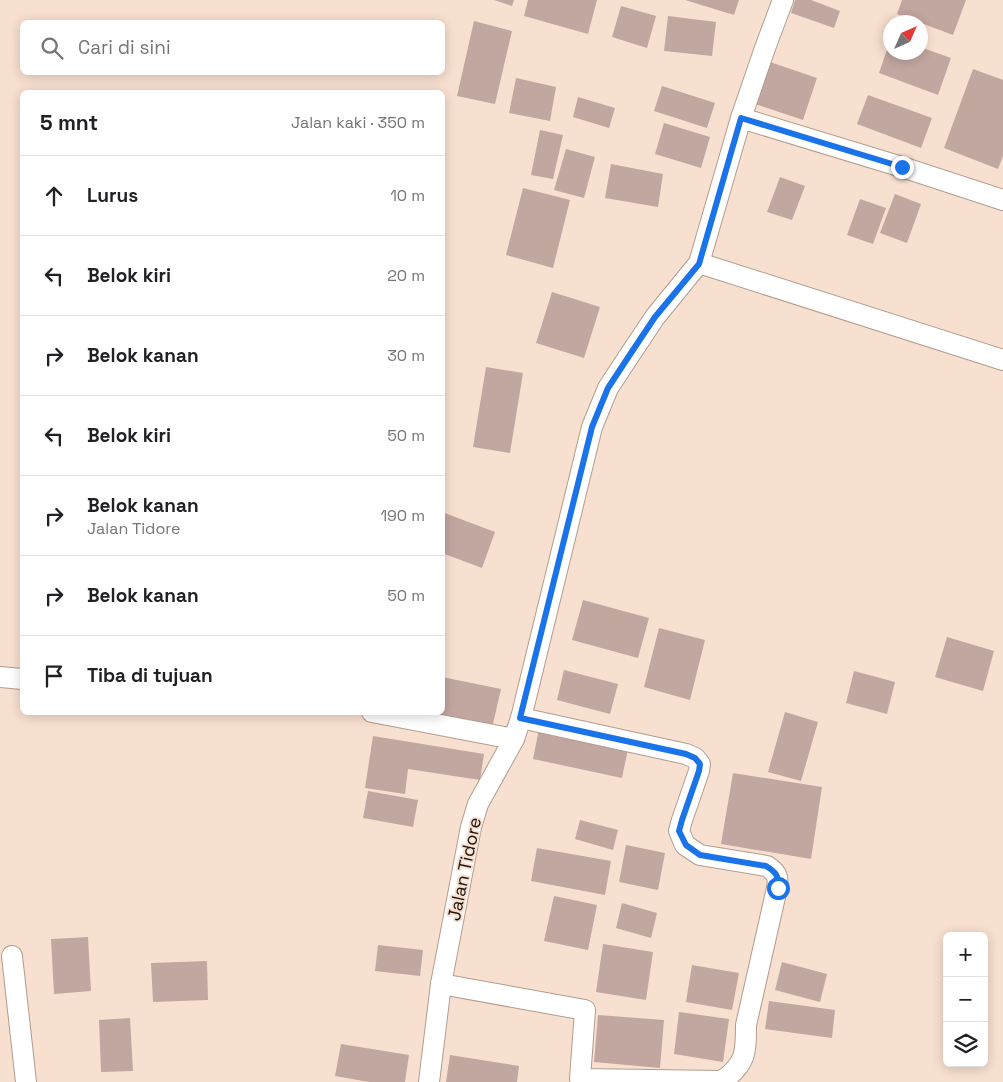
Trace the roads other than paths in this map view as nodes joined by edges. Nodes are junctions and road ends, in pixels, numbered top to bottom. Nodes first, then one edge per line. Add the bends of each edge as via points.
1 (783, 0) edge
2 (741, 118) junction
3 (1003, 200) edge
4 (699, 264) junction
5 (1003, 360) edge
6 (0, 677) edge
7 (20, 679) edge
8 (388, 715) edge
9 (520, 718) junction
10 (514, 739) junction
11 (12, 956) dead end
12 (441, 984) junction
13 (26, 1082) edge
14 (430, 1082) edge

1 - 2 street, Jalan Tidore
2 - 3 street
2 - 4 street, Jalan Tidore
4 - 5 street
4 - 9 street, Jalan Tidore via 655,317 629,356 608,388 592,427
6 - 7 street
8 - 10 street
9 - 10 street, Jalan Tidore
9 - 12 street via 695,758 700,764 699,771 679,831 686,845 700,855 766,866 775,871 778,888 746,1025 743,1058 739,1067 722,1081 580,1079 585,1010
10 - 12 street, Jalan Tidore via 478,804 471,827
11 - 13 street
12 - 14 street, Jalan Tidore

